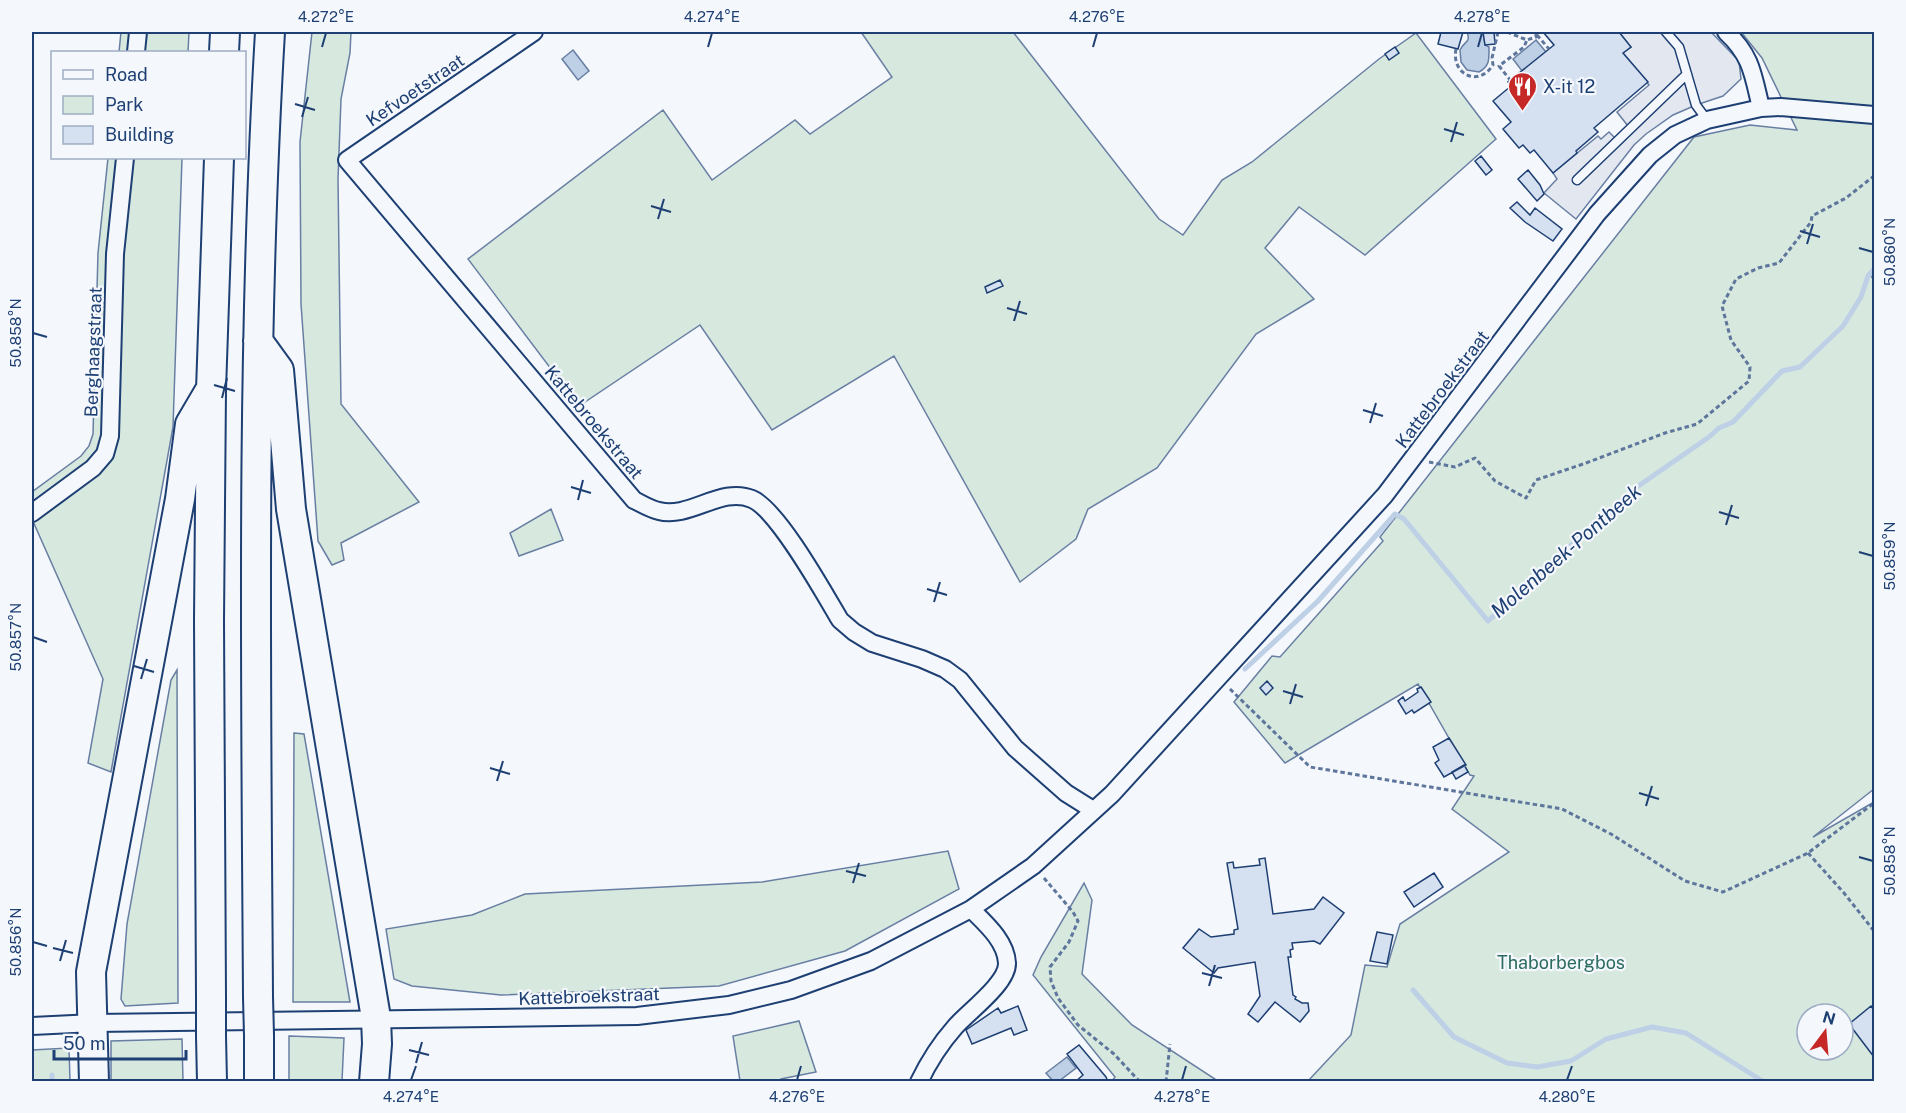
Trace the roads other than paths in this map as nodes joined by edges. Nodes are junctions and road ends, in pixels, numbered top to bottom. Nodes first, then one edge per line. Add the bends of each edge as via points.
1 (138, 32) edge
2 (225, 32) edge
3 (270, 32) edge
4 (534, 32) edge
5 (1666, 32) edge
6 (1726, 32) edge
7 (136, 51) edge
8 (224, 51) edge
9 (1687, 74) junction
10 (1761, 108) junction
11 (1875, 115) edge
12 (1707, 120) junction
13 (125, 159) edge
14 (219, 159) edge
15 (347, 160) joint
16 (1577, 180) dead end
17 (258, 341) junction
18 (211, 390) junction
19 (32, 513) edge
20 (1093, 810) junction
21 (971, 909) junction
22 (376, 1018) junction
23 (93, 1023) junction
24 (32, 1026) edge
25 (94, 1082) edge
26 (212, 1082) edge
27 (259, 1082) edge
28 (374, 1082) edge
29 (919, 1082) edge

1 - 7 street
2 - 8 highway
3 - 17 highway
4 - 15 street, Kefvoetstraat
5 - 9 lane via 1679,47
6 - 10 street via 1751,64
9 - 12 lane via 1696,105
9 - 16 lane
10 - 11 street, Kattebroekstraat
10 - 12 street, Kattebroekstraat
12 - 20 street, Kattebroekstraat via 1675,135 1650,155 1597,214 1385,495 1112,794
13 - 19 street, Berghaagstraat via 115,254 110,436 105,453 93,468
14 - 18 highway
15 - 20 street, Kattebroekstraat via 634,500 659,512 739,495 765,506 840,620 872,643 922,659 960,680 1016,748 1066,793
17 - 22 highway via 279,370 291,509
17 - 27 highway, bridge
18 - 23 highway via 190,424 91,972
18 - 26 highway, bridge
20 - 21 street, Kattebroekstraat via 1033,866
21 - 22 street, Kattebroekstraat via 872,961 791,990 729,1005 637,1016
21 - 29 street via 999,940 1007,963 1004,976 934,1053
22 - 23 street, Kattebroekstraat
22 - 28 highway
23 - 24 street, Kattebroekstraat
23 - 25 highway

